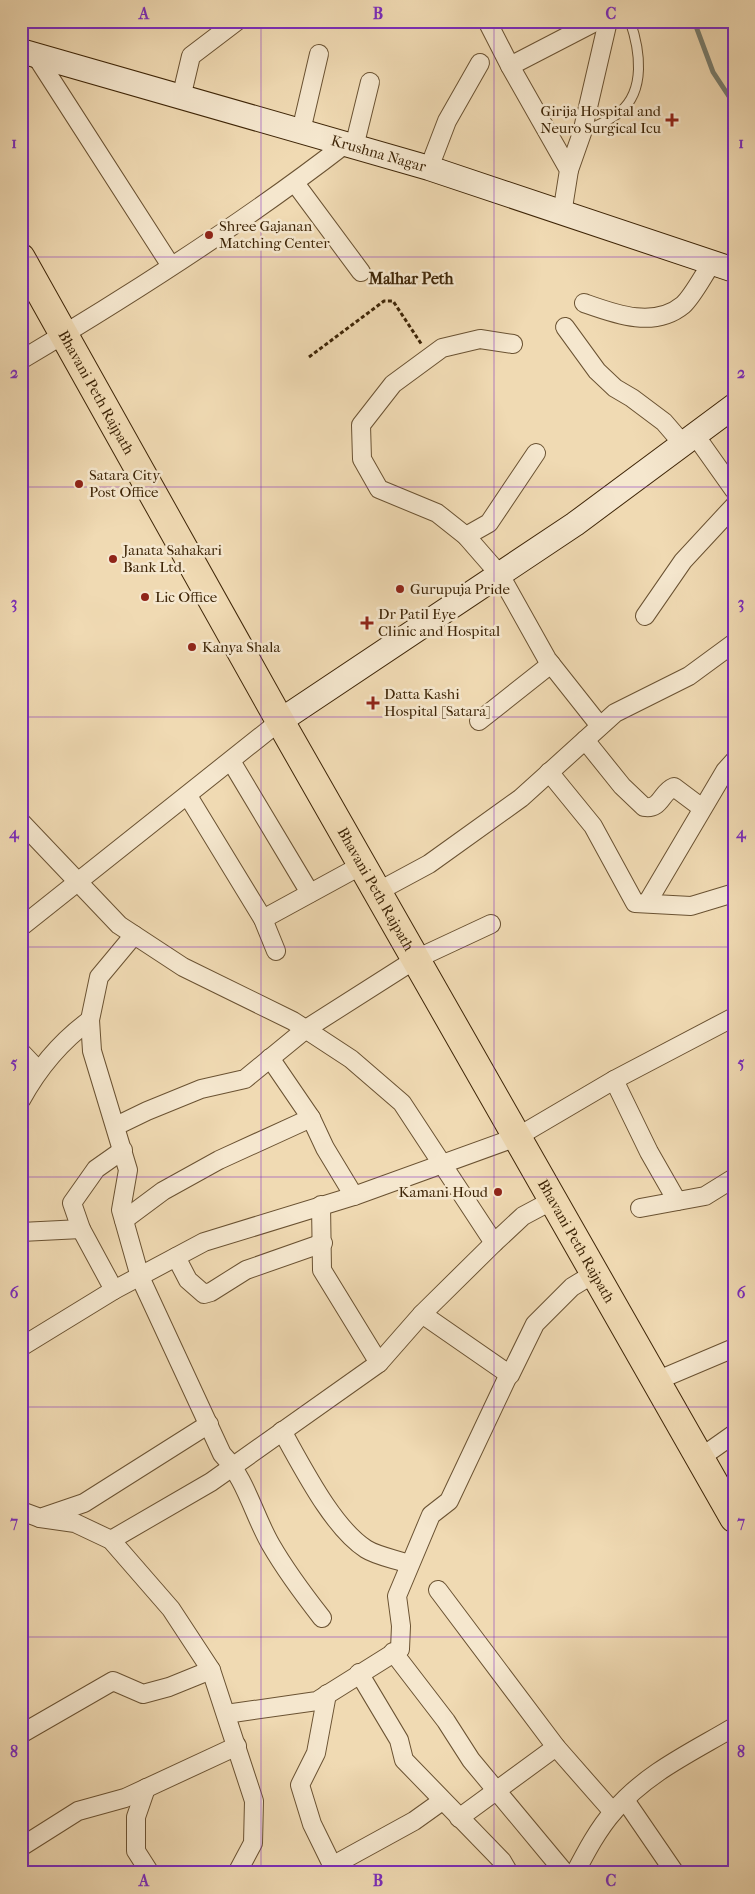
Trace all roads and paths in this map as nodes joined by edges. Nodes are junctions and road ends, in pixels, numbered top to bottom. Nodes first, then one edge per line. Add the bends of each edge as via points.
1 (237, 21) edge
2 (487, 21) edge
3 (597, 21) edge
4 (608, 21) edge
5 (630, 21) edge
6 (29, 54) edge
7 (319, 54) dead end
8 (480, 63) dead end
9 (510, 66) junction
10 (370, 82) dead end
11 (181, 98) junction
12 (300, 131) junction
13 (582, 133) junction
14 (349, 146) junction
15 (429, 168) junction
16 (569, 170) junction
17 (295, 183) junction
18 (562, 214) junction
19 (21, 258) edge
20 (172, 266) junction
21 (723, 266) edge
22 (361, 272) dead end
23 (584, 304) dead end
24 (565, 327) dead end
25 (63, 335) junction
26 (513, 344) dead end
27 (430, 356) junction
28 (310, 357) dead end
29 (21, 360) edge
30 (734, 406) edge
31 (689, 439) junction
32 (536, 453) dead end
33 (734, 490) edge
34 (734, 506) edge
35 (466, 536) junction
36 (500, 575) junction
37 (644, 616) dead end
38 (734, 643) edge
39 (551, 664) junction
40 (280, 721) junction
41 (479, 721) dead end
42 (600, 726) junction
43 (585, 740) junction
44 (231, 761) junction
45 (734, 761) edge
46 (549, 772) junction
47 (188, 796) junction
48 (702, 808) junction
49 (21, 822) edge
50 (362, 865) junction
51 (78, 882) junction
52 (377, 892) junction
53 (310, 893) junction
54 (734, 893) edge
55 (648, 903) junction
56 (263, 919) junction
57 (490, 924) dead end
58 (21, 927) edge
59 (134, 935) junction
60 (276, 951) dead end
61 (416, 959) junction
62 (734, 1018) edge
63 (90, 1020) junction
64 (306, 1029) junction
65 (21, 1052) edge
66 (270, 1058) junction
67 (38, 1070) junction
68 (614, 1080) junction
69 (21, 1100) edge
70 (311, 1118) junction
71 (116, 1126) junction
72 (517, 1137) junction
73 (122, 1150) junction
74 (442, 1166) junction
75 (734, 1178) edge
76 (354, 1196) junction
77 (552, 1200) junction
78 (677, 1201) junction
79 (321, 1205) junction
80 (640, 1208) dead end
81 (124, 1220) junction
82 (81, 1229) junction
83 (21, 1232) edge
84 (322, 1243) junction
85 (494, 1243) junction
86 (176, 1257) junction
87 (595, 1273) junction
88 (140, 1277) junction
89 (114, 1290) junction
90 (422, 1314) junction
91 (21, 1348) edge
92 (734, 1348) edge
93 (379, 1363) junction
94 (509, 1374) junction
95 (656, 1381) junction
96 (208, 1424) junction
97 (282, 1431) junction
98 (734, 1434) edge
99 (700, 1458) junction
100 (234, 1466) junction
101 (21, 1511) edge
102 (40, 1518) junction
103 (734, 1518) edge
104 (111, 1540) junction
105 (409, 1564) junction
106 (438, 1590) dead end
107 (322, 1618) dead end
108 (393, 1652) junction
109 (211, 1670) junction
110 (359, 1673) junction
111 (327, 1694) junction
112 (226, 1714) junction
113 (734, 1728) edge
114 (21, 1734) edge
115 (236, 1746) junction
116 (556, 1747) junction
117 (146, 1788) junction
118 (497, 1790) junction
119 (442, 1800) junction
120 (619, 1806) junction
121 (459, 1818) junction
122 (21, 1847) edge
123 (334, 1870) edge
124 (150, 1873) edge
125 (237, 1873) edge
126 (509, 1873) edge
127 (565, 1873) edge
128 (575, 1873) edge
129 (675, 1873) edge

1 - 11 street via 191,56
2 - 9 street
3 - 9 street
4 - 13 street
5 - 13 lane via 639,62 637,85 620,112
6 - 11 main road, Krushna Nagar
6 - 20 street
7 - 12 street
8 - 15 street via 447,121
9 - 16 street
10 - 14 street
11 - 12 main road, Krushna Nagar
12 - 14 main road, Krushna Nagar
13 - 16 street
14 - 15 main road, Krushna Nagar
14 - 17 street
15 - 18 main road, Krushna Nagar
16 - 18 street
17 - 20 street
17 - 22 street
18 - 21 main road, Krushna Nagar
19 - 25 main road, Bhavani Peth Rajpath
20 - 25 street
21 - 23 street via 684,304 659,316 626,317
24 - 31 street via 596,371 615,388
25 - 29 street
25 - 40 main road, Bhavani Peth Rajpath
26 - 27 street via 480,339 442,348
27 - 28 path via 400,308 393,301 384,301
27 - 35 street via 393,384 361,425 362,459 379,489 437,513
30 - 31 main road
31 - 33 street
31 - 36 main road
32 - 35 street via 489,523
34 - 37 street via 683,561
35 - 36 street
36 - 39 street
36 - 40 main road
38 - 42 street via 689,676 615,713
39 - 41 street
39 - 42 street
40 - 44 street
40 - 50 main road, Bhavani Peth Rajpath
42 - 43 street
43 - 46 street
43 - 48 street via 622,786 644,807 652,808 674,787
44 - 47 street
44 - 53 street
45 - 48 street via 724,771
46 - 52 street via 521,798 428,864
46 - 55 street via 593,826 636,903
47 - 51 street
47 - 56 street
48 - 55 street
49 - 51 street
50 - 52 main road, Bhavani Peth Rajpath
50 - 53 street
51 - 58 street
51 - 59 street via 119,925
52 - 61 main road, Bhavani Peth Rajpath
53 - 56 street
54 - 55 street via 691,906
56 - 60 street
57 - 61 street
59 - 63 street via 100,977
59 - 64 street via 184,967
61 - 64 street
61 - 72 main road, Bhavani Peth Rajpath
62 - 68 street
63 - 67 street via 67,1036
63 - 71 street via 92,1051
64 - 66 street
64 - 74 street via 351,1059 402,1103
65 - 67 street
66 - 70 street
66 - 71 street via 245,1079 201,1089
67 - 69 street
68 - 72 street
68 - 78 street
70 - 76 street
70 - 81 street via 219,1160 163,1191
71 - 73 street
72 - 74 street
72 - 77 main road, Bhavani Peth Rajpath
73 - 81 street via 128,1170 122,1210
73 - 82 street via 96,1169 72,1202
74 - 76 street
74 - 85 street
75 - 78 street via 705,1196
76 - 79 street
77 - 85 street via 523,1216
77 - 87 main road, Bhavani Peth Rajpath
78 - 80 street
79 - 84 street
79 - 86 street via 204,1242
81 - 88 street
82 - 83 street
82 - 89 street
84 - 86 street via 246,1270 204,1294 188,1280
84 - 93 street via 322,1270
85 - 90 street
86 - 88 street
87 - 94 street via 572,1287 535,1324
87 - 95 main road, Bhavani Peth Rajpath
88 - 89 street
88 - 96 street
89 - 91 street
90 - 93 street
90 - 94 street
92 - 95 street
93 - 97 street
94 - 105 street via 449,1501 430,1514
95 - 99 main road, Bhavani Peth Rajpath
96 - 100 street via 222,1454
96 - 102 street via 84,1503
97 - 100 street
97 - 105 street via 334,1516 352,1538 367,1550
98 - 99 street
99 - 103 main road, Bhavani Peth Rajpath
100 - 104 street
100 - 107 street via 271,1545
101 - 102 street
102 - 104 street via 75,1523
104 - 109 street via 171,1609
105 - 108 street via 398,1596 400,1648
106 - 116 street
108 - 110 street
108 - 118 street via 446,1721 471,1760
109 - 112 street
109 - 114 street via 143,1694 113,1681
110 - 111 street
110 - 119 street via 399,1740 404,1760
111 - 112 street via 317,1701
111 - 123 street via 316,1753 300,1786 312,1824
112 - 115 street
113 - 120 street via 669,1764
115 - 117 street
115 - 125 street via 254,1801 253,1843
116 - 118 street
116 - 120 street
117 - 122 street via 125,1798 78,1811
117 - 124 street via 136,1817 136,1851
118 - 121 street
118 - 127 street
119 - 121 street
119 - 123 street
120 - 128 street
120 - 129 street
121 - 126 street via 502,1861

